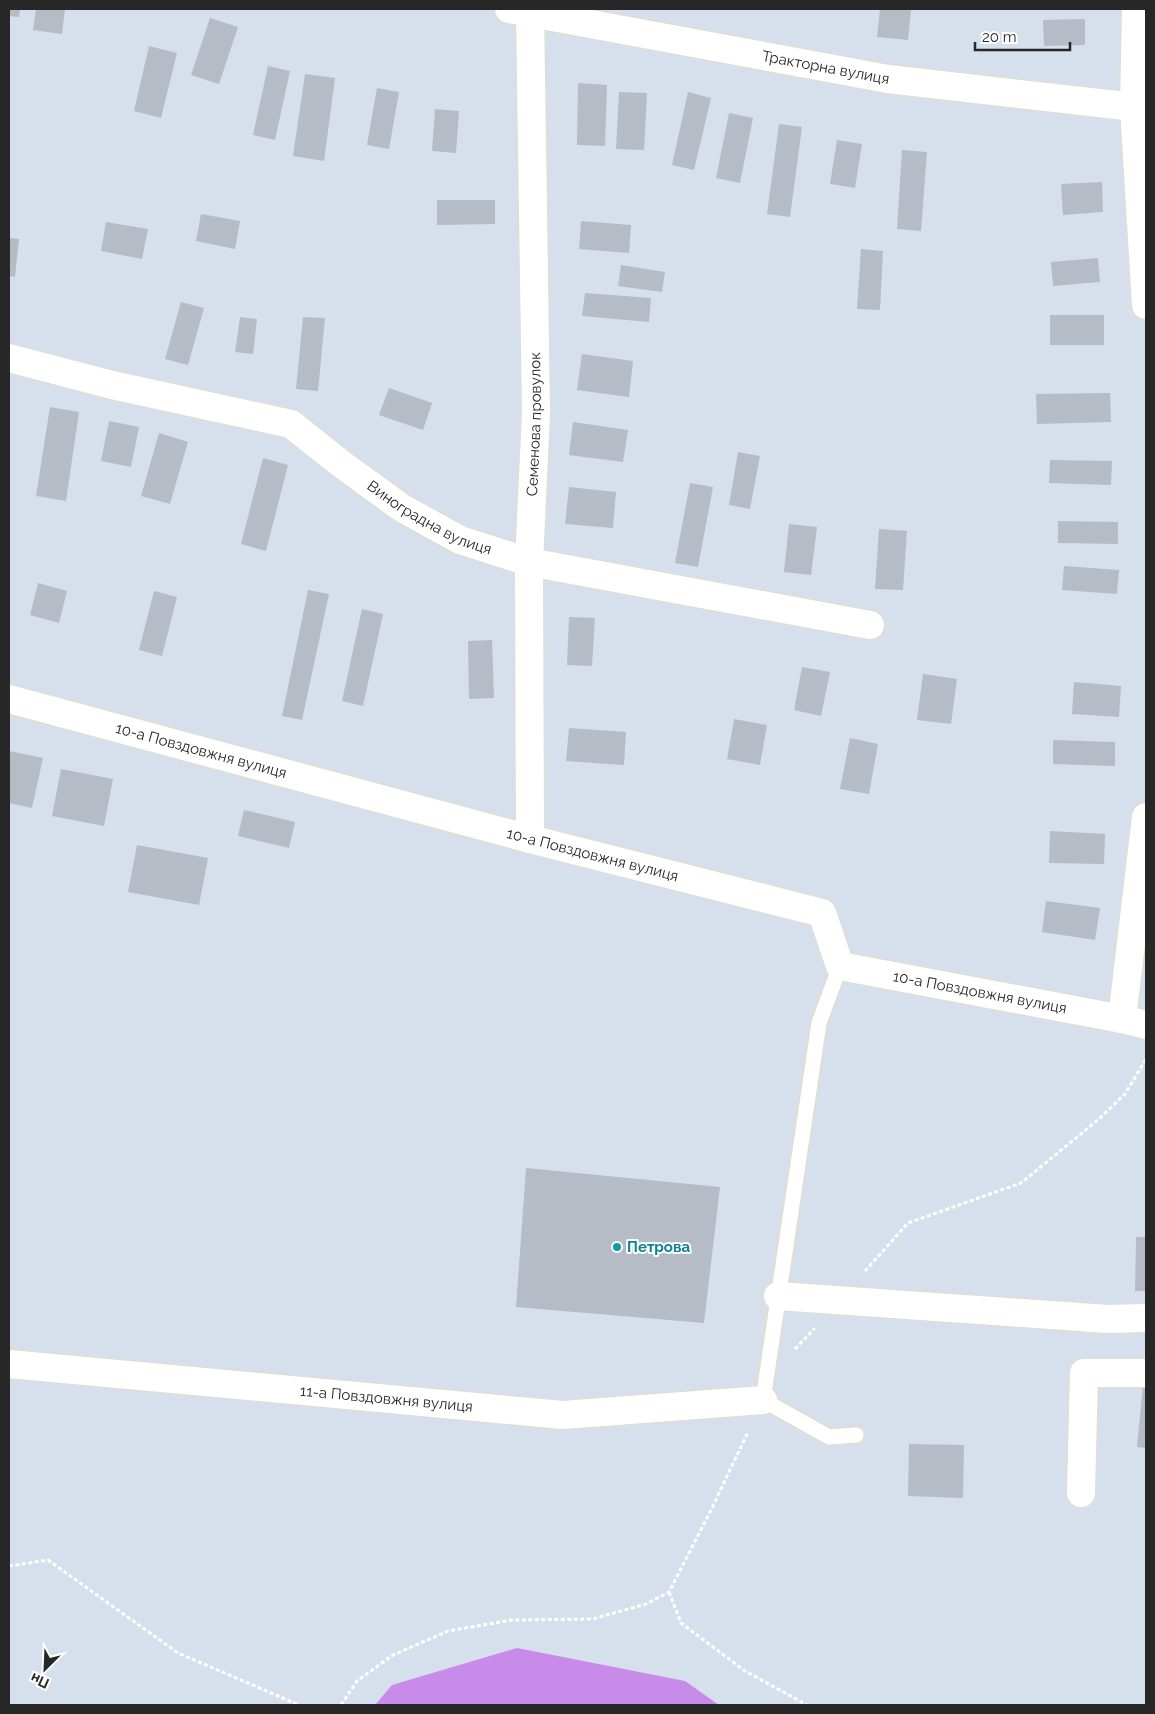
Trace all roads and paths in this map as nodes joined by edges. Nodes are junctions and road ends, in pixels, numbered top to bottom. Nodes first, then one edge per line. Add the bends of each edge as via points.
1 (1136, 9) edge
2 (523, 10) edge
3 (1140, 106) edge
4 (1146, 305) edge
5 (9, 358) edge
6 (529, 562) junction
7 (870, 626) dead end
8 (9, 700) edge
9 (1146, 817) edge
10 (530, 840) junction
11 (840, 966) junction
12 (1134, 1022) edge
13 (1146, 1059) edge
14 (862, 1275) dead end
15 (778, 1296) junction
16 (1146, 1318) edge
17 (816, 1327) dead end
18 (789, 1357) dead end
19 (9, 1364) edge
20 (1146, 1373) edge
21 (763, 1400) junction
22 (856, 1435) dead end
23 (1081, 1493) dead end
24 (9, 1566) edge
25 (669, 1592) junction
26 (299, 1705) edge
27 (341, 1705) edge
28 (807, 1705) edge

1 - 3 street
2 - 3 street, Тракторна вулиця via 888,79
2 - 6 street, Семенова провулок via 536,413
3 - 4 street
5 - 6 street, Виноградна вулиця via 291,424 402,508 460,540
6 - 7 street, Виноградна вулиця
6 - 10 street, Семенова провулок
8 - 10 street, 10-а Повздовжня вулиця
9 - 12 street
10 - 11 street, 10-а Повздовжня вулиця via 822,913
11 - 12 street, 10-а Повздовжня вулиця
11 - 15 lane via 819,1023
13 - 14 path via 1126,1094 1021,1183 908,1223
15 - 16 street via 1108,1319
15 - 21 lane
17 - 18 path
19 - 21 street, 11-а Повздовжня вулиця via 563,1415
20 - 23 street via 1084,1374
21 - 22 lane via 829,1437
21 - 25 path
24 - 26 path via 48,1560 178,1653
25 - 27 path via 646,1604 593,1619 512,1620 448,1631 393,1655 357,1681
25 - 28 path via 681,1623 745,1671

